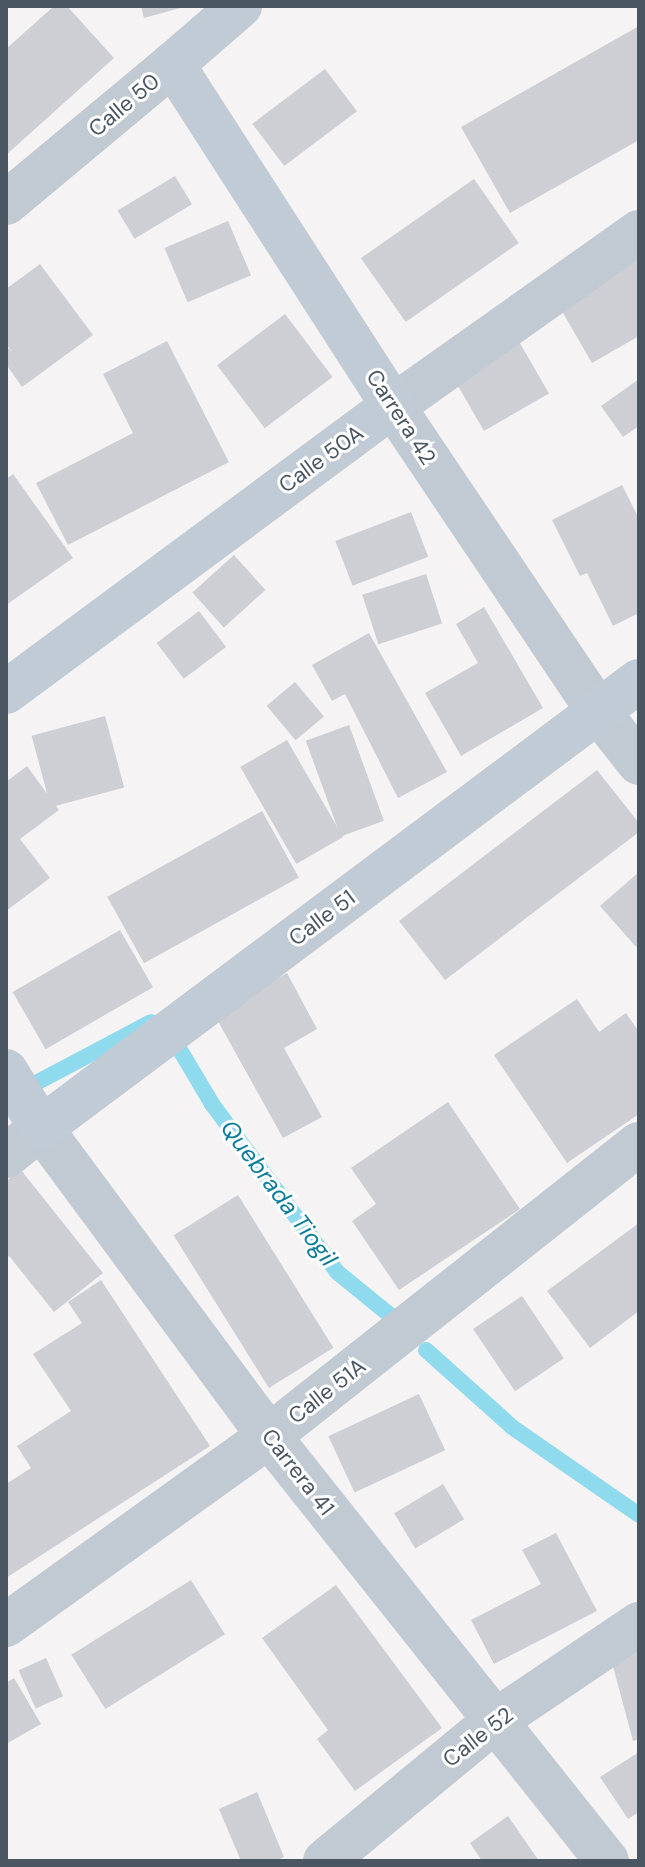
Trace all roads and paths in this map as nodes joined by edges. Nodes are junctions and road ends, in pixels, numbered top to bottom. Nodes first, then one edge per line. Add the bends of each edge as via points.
1 (240, 6) edge
2 (173, 64) junction
3 (6, 203) edge
4 (639, 232) edge
5 (393, 406) junction
6 (639, 681) edge
7 (6, 692) edge
8 (598, 711) junction
9 (639, 763) edge
10 (6, 1071) edge
11 (41, 1128) junction
12 (639, 1144) edge
13 (6, 1156) edge
14 (269, 1436) junction
15 (639, 1624) edge
16 (6, 1625) edge
17 (495, 1721) junction
18 (325, 1861) edge
19 (607, 1861) edge

1 - 2 street, Calle 50
2 - 3 street, Calle 50
2 - 5 street, Carrera 42
4 - 5 street, Calle 50A
5 - 7 street, Calle 50A
5 - 8 street, Carrera 42
6 - 8 street, Calle 51
8 - 9 street, Carrera 42
8 - 11 street, Calle 51
10 - 11 street, Carrera 41
11 - 13 street, Calle 51
11 - 14 street, Carrera 41
12 - 14 street, Calle 51A
14 - 16 street, Calle 51A
14 - 17 street, Carrera 41
15 - 17 street, Calle 52
17 - 18 street, Calle 52
17 - 19 street, Carrera 41

